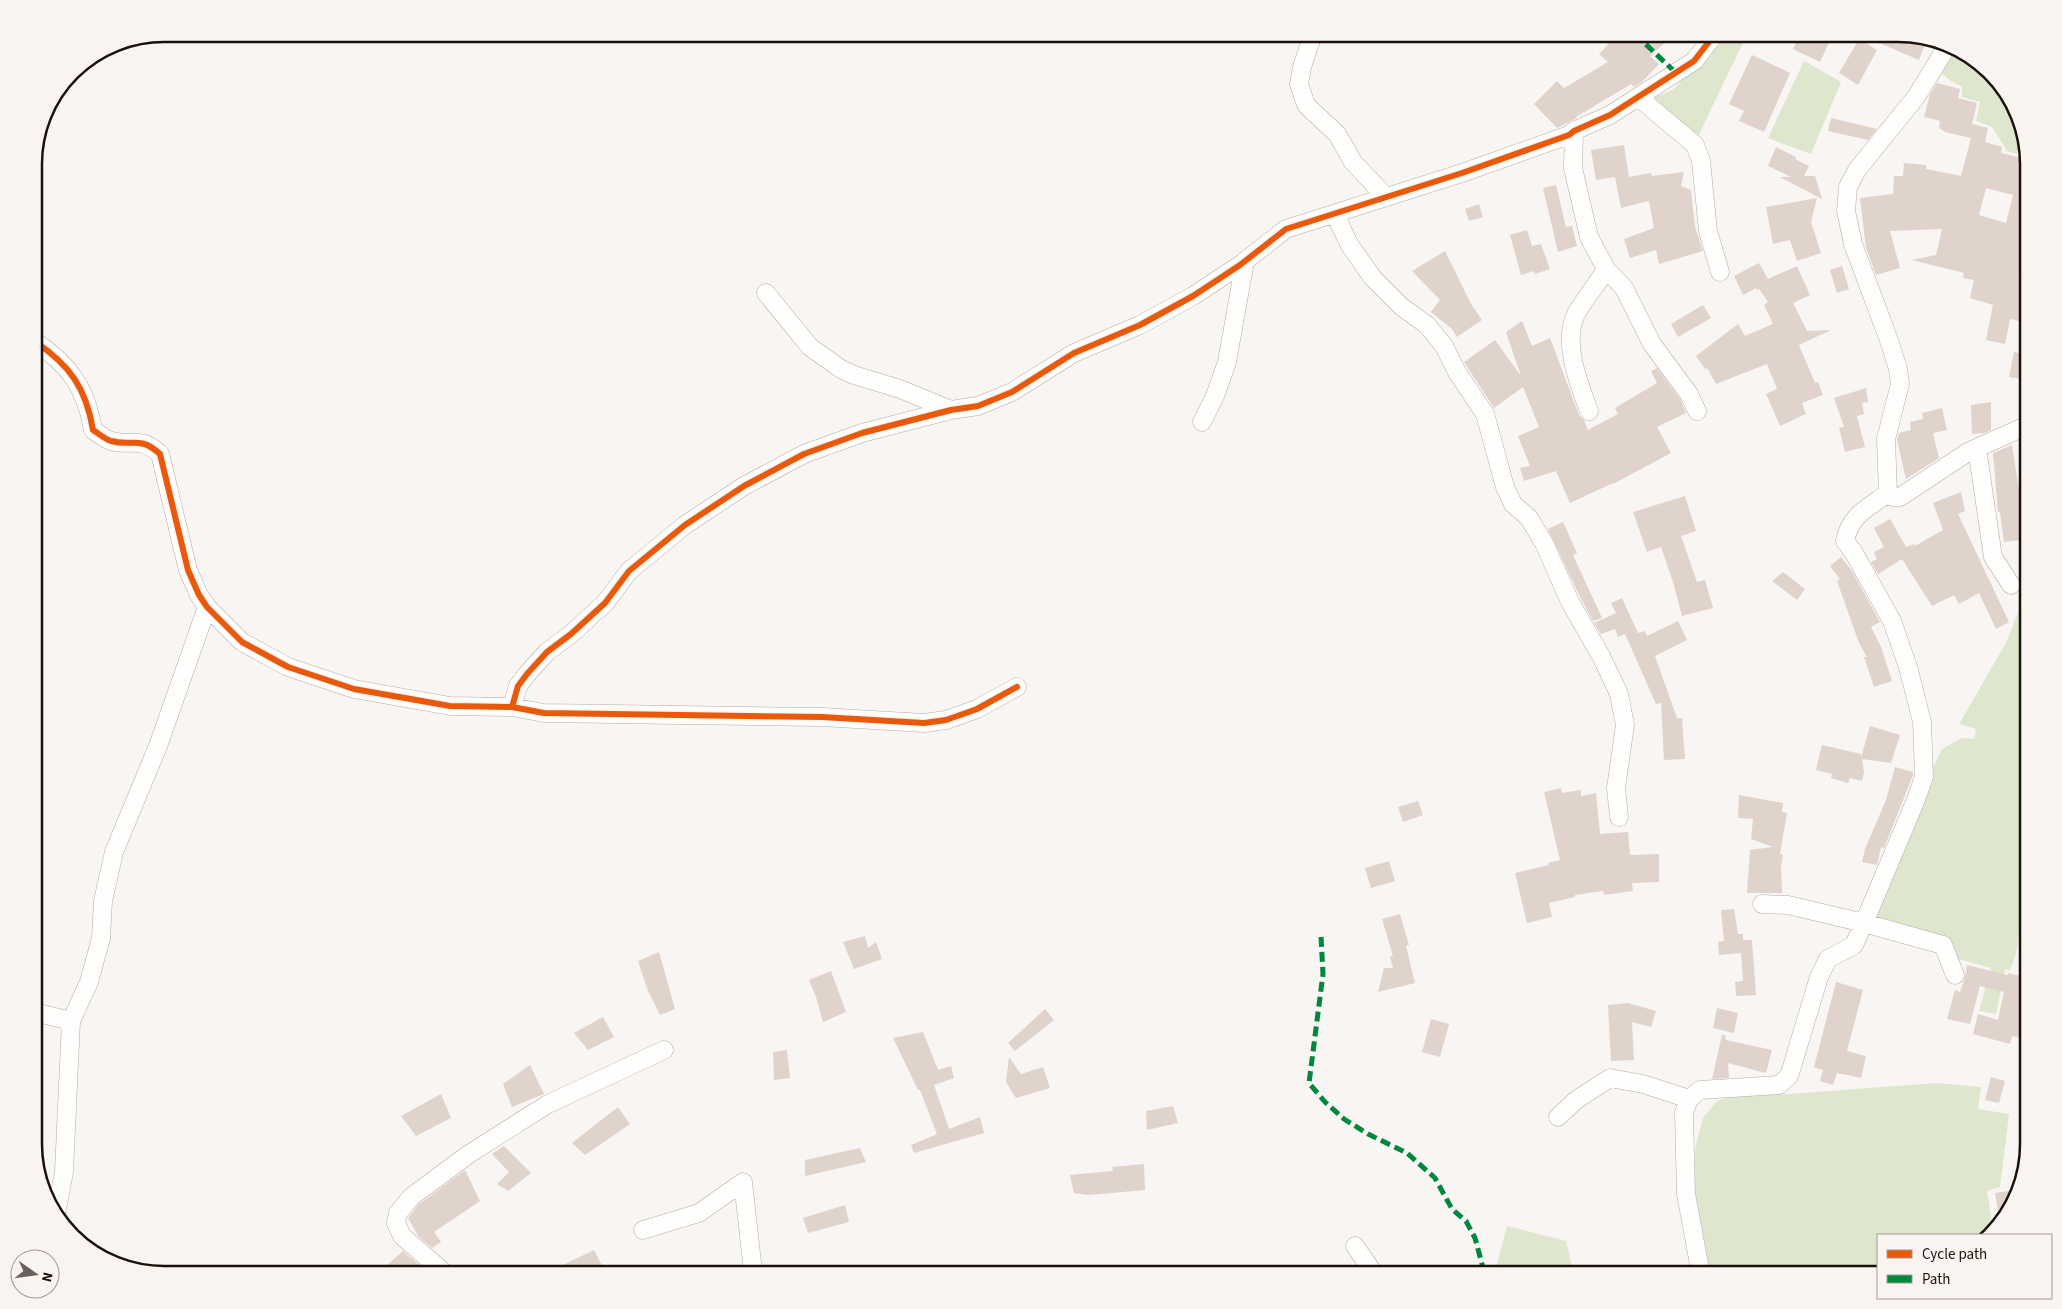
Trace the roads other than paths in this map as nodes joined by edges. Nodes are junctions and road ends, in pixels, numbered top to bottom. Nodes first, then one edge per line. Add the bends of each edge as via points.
1 (1310, 43) edge
2 (1709, 43) edge
3 (1944, 52) edge
4 (1638, 97) junction
5 (1574, 131) junction
6 (1386, 197) junction
7 (1335, 214) junction
8 (1245, 261) junction
9 (1606, 269) junction
10 (1720, 272) dead end
11 (766, 293) dead end
12 (43, 348) edge
13 (951, 410) junction
14 (1589, 411) dead end
15 (1697, 411) dead end
16 (1202, 422) dead end
17 (2020, 429) edge
18 (1977, 448) junction
19 (1888, 493) junction
20 (2011, 585) dead end
21 (207, 607) junction
22 (1017, 687) dead end
23 (512, 707) junction
24 (1619, 817) dead end
25 (1762, 904) dead end
26 (1864, 923) junction
27 (1955, 975) dead end
28 (43, 1014) edge
29 (71, 1021) junction
30 (664, 1050) dead end
31 (1689, 1098) junction
32 (1558, 1117) dead end
33 (58, 1203) edge
34 (643, 1230) dead end
35 (1354, 1246) dead end
36 (437, 1266) edge
37 (752, 1266) edge
38 (1368, 1266) edge
39 (1699, 1266) edge

1 - 6 street via 1299,84 1306,105 1337,134 1353,162
2 - 4 street via 1694,61
3 - 19 street via 1916,96 1857,170 1848,187 1846,211 1853,244 1890,343 1900,384 1886,440
4 - 5 street via 1610,115
4 - 10 street via 1695,144 1701,161 1708,231
5 - 6 street via 1480,167
5 - 9 street via 1573,168 1581,203 1589,237
6 - 7 street
7 - 8 street via 1286,229
7 - 24 street via 1349,244 1372,277 1402,307 1427,325 1444,346 1485,414 1504,487 1513,504 1528,518 1544,543 1570,602 1605,664 1619,694 1625,725 1616,788
8 - 13 street via 1193,296 1140,325 1074,353 1012,392 978,406
8 - 16 street via 1227,362 1216,396
9 - 14 street via 1575,316 1571,332 1574,369
9 - 15 street via 1624,288 1652,344 1689,394
11 - 13 street via 810,347 836,365 854,375
12 - 21 street via 75,379 89,407 93,430 110,441 139,442 160,454 188,570
13 - 23 street via 862,432 804,454 744,486 685,525 630,571 605,603 526,674 518,686
17 - 18 street
18 - 19 street via 1900,497 1892,497
18 - 20 street via 1993,557
19 - 26 street via 1854,519 1845,541 1892,621 1908,667 1922,722 1924,776
21 - 23 street via 242,642 307,674 354,689 450,706
21 - 29 street via 158,746 114,852 103,901 101,938 89,982
22 - 23 street via 978,708 946,720 924,723 822,717 544,713
25 - 26 street via 1788,905
26 - 27 street via 1943,945
26 - 31 street via 1854,945 1828,959 1819,977 1788,1076 1779,1084 1700,1090
28 - 29 street
29 - 33 street via 64,1172
30 - 36 street via 548,1104 411,1197 398,1213 396,1223 402,1236
31 - 32 street via 1610,1078 1576,1100
31 - 39 street via 1684,1113 1686,1194
34 - 37 street via 699,1213 743,1182
35 - 38 street

